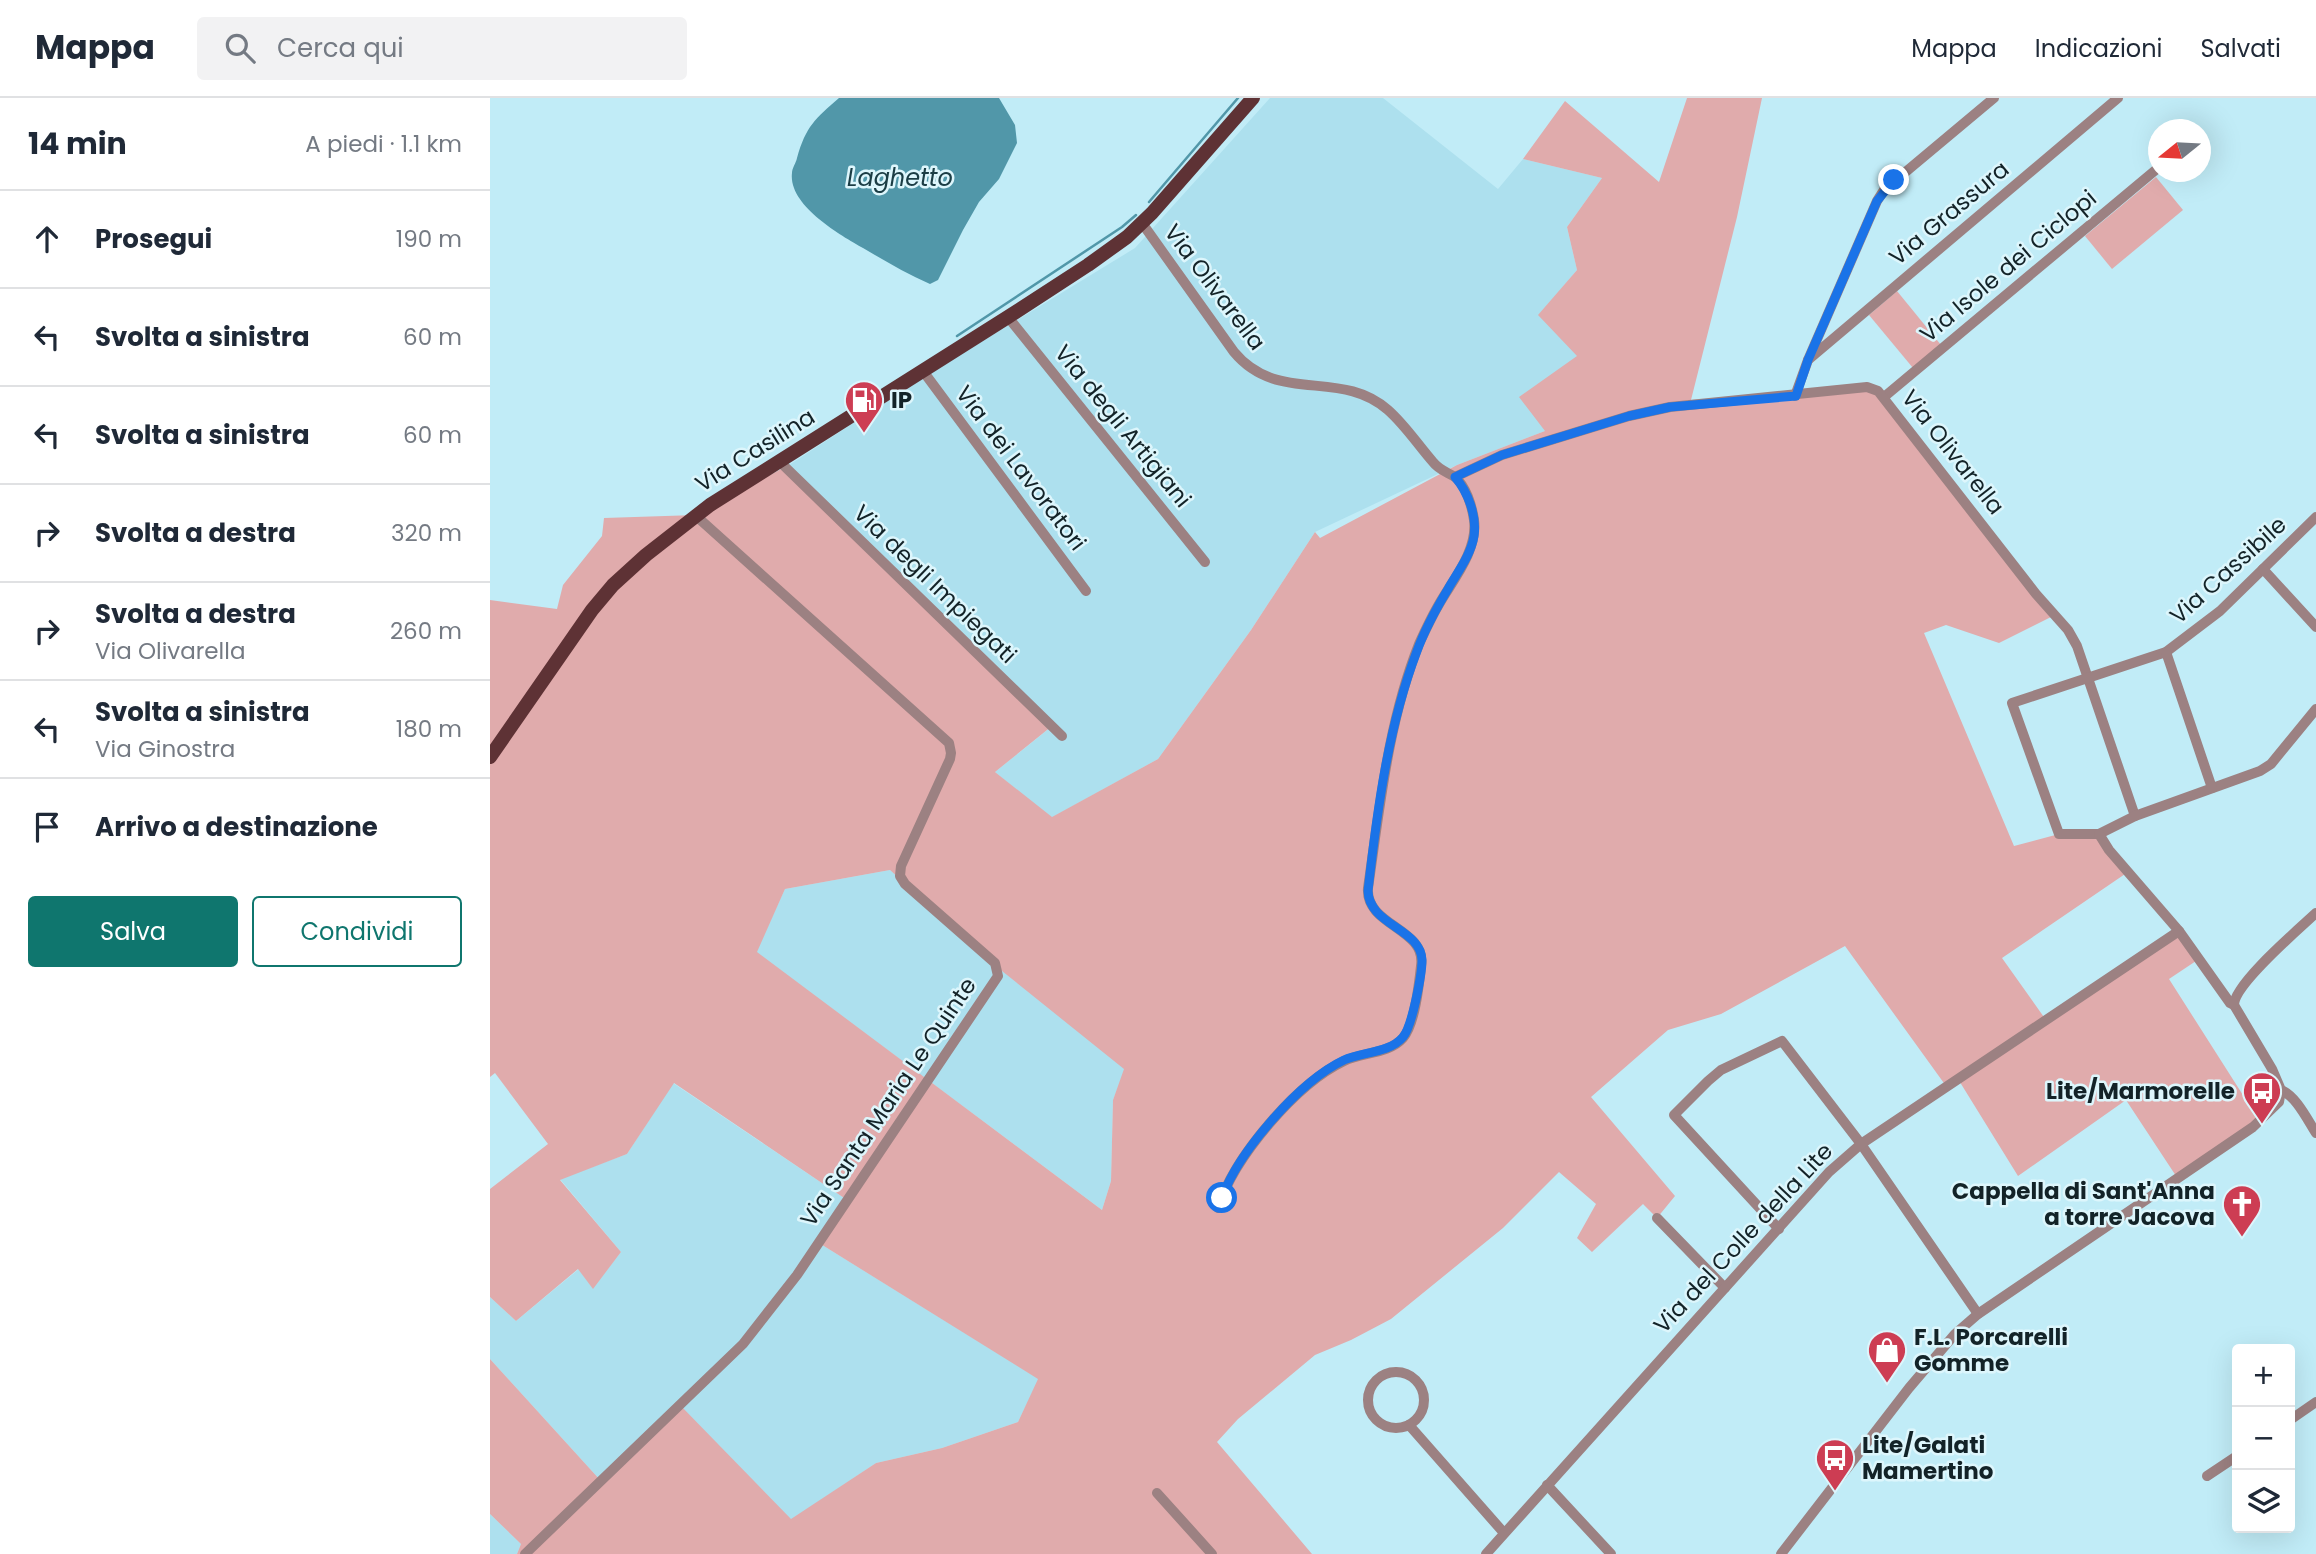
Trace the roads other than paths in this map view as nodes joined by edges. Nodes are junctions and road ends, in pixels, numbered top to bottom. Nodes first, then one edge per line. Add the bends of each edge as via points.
1 (1253, 98) edge
2 (1994, 98) edge
3 (2118, 98) edge
4 (2148, 176) edge
5 (1142, 223) junction
6 (1008, 317) junction
7 (1808, 360) junction
8 (922, 371) junction
9 (1796, 396) junction
10 (1884, 397) junction
11 (779, 461) junction
12 (1455, 477) junction
13 (695, 515) junction
14 (2316, 517) edge
15 (1205, 562) dead end
16 (2263, 569) junction
17 (1086, 591) dead end
18 (2316, 627) edge
19 (2166, 652) junction
20 (2086, 677) junction
21 (2316, 709) edge
22 (1062, 736) dead end
23 (490, 757) edge
24 (2212, 788) junction
25 (2136, 816) junction
26 (2099, 834) junction
27 (2316, 913) edge
28 (2179, 931) junction
29 (2234, 1005) junction
30 (2281, 1090) junction
31 (2312, 1118) edge
32 (2316, 1133) edge
33 (1861, 1144) junction
34 (1219, 1208) dead end
35 (1657, 1218) dead end
36 (1779, 1229) junction
37 (1725, 1288) junction
38 (1978, 1314) junction
39 (2316, 1402) edge
40 (2295, 1417) edge
41 (1409, 1425) junction
42 (2232, 1459) edge
43 (2207, 1476) dead end
44 (1547, 1485) junction
45 (1157, 1493) dead end
46 (1504, 1533) junction
47 (525, 1554) edge
48 (1212, 1554) edge
49 (1486, 1554) edge
50 (1611, 1554) edge
51 (1781, 1554) edge

1 - 5 main road, Via Casilina
2 - 7 street via 1884,190
3 - 7 street, Via Grassura
4 - 10 street, Via Isole dei Ciclopi
5 - 6 main road, Via Casilina
5 - 12 street, Via Olivarella via 1249,368 1276,381 1349,390 1373,399 1409,431 1436,466
6 - 8 main road, Via Casilina
6 - 15 street, Via degli Artigiani
7 - 9 street
8 - 11 main road, Via Casilina
8 - 17 street, Via dei Lavoratori
9 - 10 street, Via Olivarella via 1867,387
9 - 12 street, Via Olivarella via 1670,407 1629,416 1502,455
10 - 20 street, Via Olivarella via 2068,630
11 - 13 main road, Via Casilina
11 - 22 street, Via degli Impiegati
12 - 34 street via 1470,503 1474,536 1427,626 1404,689 1368,891 1374,909 1421,953 1409,1027 1398,1042 1344,1060 1292,1101 1236,1168
13 - 23 main road, Via Casilina via 605,594
13 - 47 street, Via Santa Maria Le Quinte via 949,743 950,759 900,876 995,963 998,976 797,1275 743,1344
14 - 16 street, Via Cassibile
16 - 18 street
16 - 19 street, Via Cassibile via 2221,611
19 - 20 street, Via Cassibile
19 - 24 street
20 - 25 street, Via Olivarella
20 - 26 street, Via Cassibile via 2012,702 2059,834
21 - 24 street via 2267,768
24 - 25 street
25 - 26 street
26 - 28 street
27 - 29 street via 2255,972 2234,998
28 - 29 street
28 - 33 street, Via del Colle della Lite
29 - 30 street
30 - 31 street
30 - 38 street via 2279,1102 2253,1127
31 - 32 street
33 - 36 street, Via del Colle della Lite via 1829,1172
33 - 36 street via 1782,1041 1721,1070 1674,1115
33 - 38 street
35 - 37 street
36 - 37 street, Via del Colle della Lite
37 - 44 street, Via del Colle della Lite
38 - 51 street via 1909,1388
39 - 40 street
41 - 41 street via 1385,1426 1372,1414 1370,1390 1380,1377 1398,1372 1420,1385 1422,1412
41 - 46 street
42 - 43 street
44 - 46 street, Via del Colle della Lite
44 - 50 street
45 - 48 street
46 - 49 street, Via del Colle della Lite

